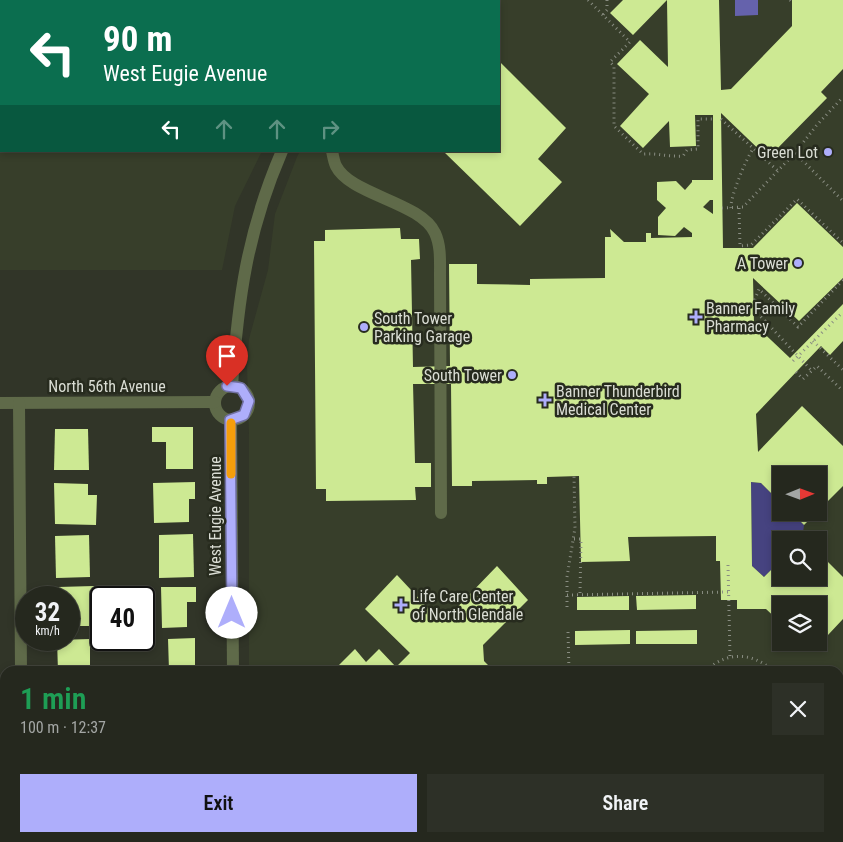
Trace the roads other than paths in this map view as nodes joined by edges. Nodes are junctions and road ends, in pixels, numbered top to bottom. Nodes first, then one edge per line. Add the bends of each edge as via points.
1 (282, 152) edge
2 (332, 152) edge
3 (232, 386) junction
4 (215, 402) junction
5 (0, 403) edge
6 (19, 403) junction
7 (230, 420) junction
8 (441, 513) dead end
9 (21, 666) edge
10 (233, 666) edge

1 - 3 street via 259,209 249,246 239,299
2 - 8 street via 336,167 346,178 422,217 435,231 440,249
3 - 4 street via 222,389
3 - 7 street via 241,388 249,401 244,415
4 - 6 street, North 56th Avenue
4 - 7 street via 217,412
5 - 6 street, North 56th Avenue
6 - 9 street
7 - 10 street, West Eugie Avenue

